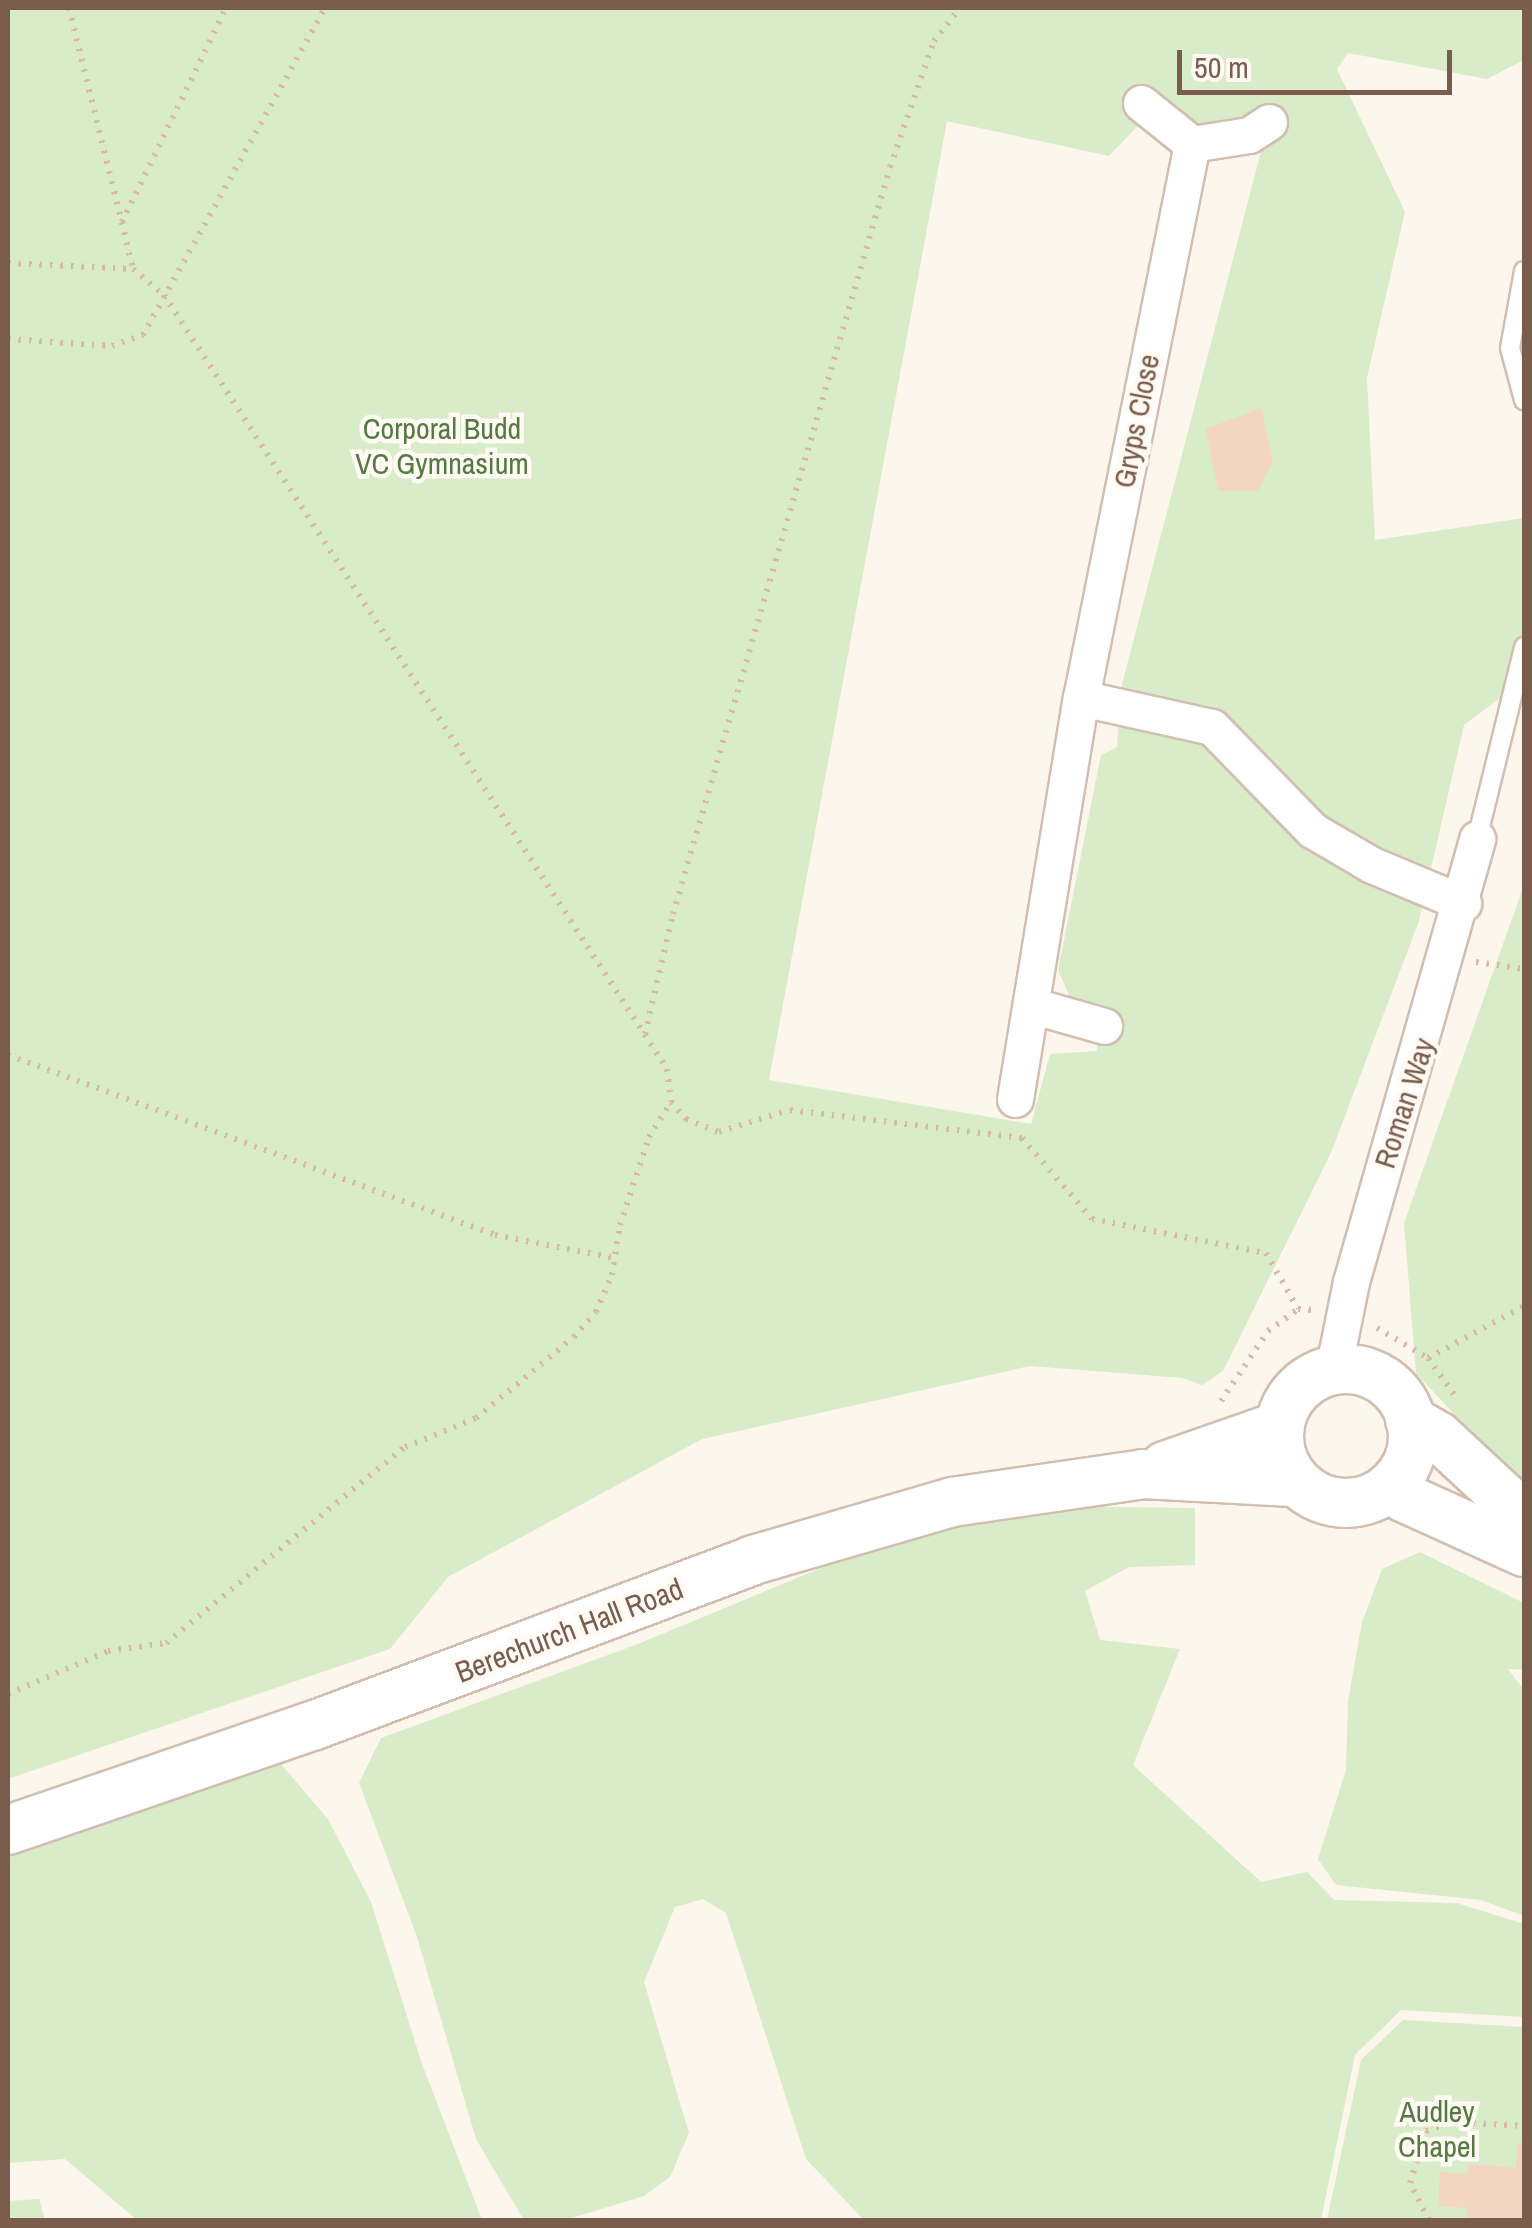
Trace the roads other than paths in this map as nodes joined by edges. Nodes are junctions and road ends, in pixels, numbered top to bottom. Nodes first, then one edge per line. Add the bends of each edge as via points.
1 (1141, 103) dead end
2 (1269, 122) dead end
3 (1192, 144) junction
4 (1524, 271) edge
5 (1524, 400) edge
6 (1524, 648) edge
7 (1081, 698) junction
8 (1477, 840) joint
9 (1463, 903) junction
10 (1034, 1006) junction
11 (1104, 1026) dead end
12 (1015, 1099) dead end
13 (1334, 1366) junction
14 (1410, 1420) junction
15 (1279, 1426) junction
16 (1143, 1474) junction
17 (1292, 1482) junction
18 (1394, 1485) junction
19 (1524, 1516) edge
20 (1524, 1552) edge
21 (8, 1830) edge

1 - 3 street
2 - 3 street via 1249,135
3 - 7 street, Gryps Close
4 - 5 lane via 1510,348
6 - 8 lane
7 - 9 street via 1212,727 1312,830 1372,865
7 - 10 street, Gryps Close
8 - 9 street, Roman Way
9 - 13 street, Roman Way via 1380,1176
10 - 11 street
10 - 12 street, Gryps Close
13 - 14 street via 1374,1374 1398,1395
13 - 15 street via 1296,1393
14 - 18 street via 1416,1447
14 - 19 street via 1438,1436
15 - 16 street, Berechurch Hall Road
15 - 17 street
16 - 17 street, Berechurch Hall Road
16 - 21 street, Berechurch Hall Road via 952,1502 754,1560 333,1718
17 - 18 street via 1308,1496 1348,1502
18 - 20 street via 1405,1498

